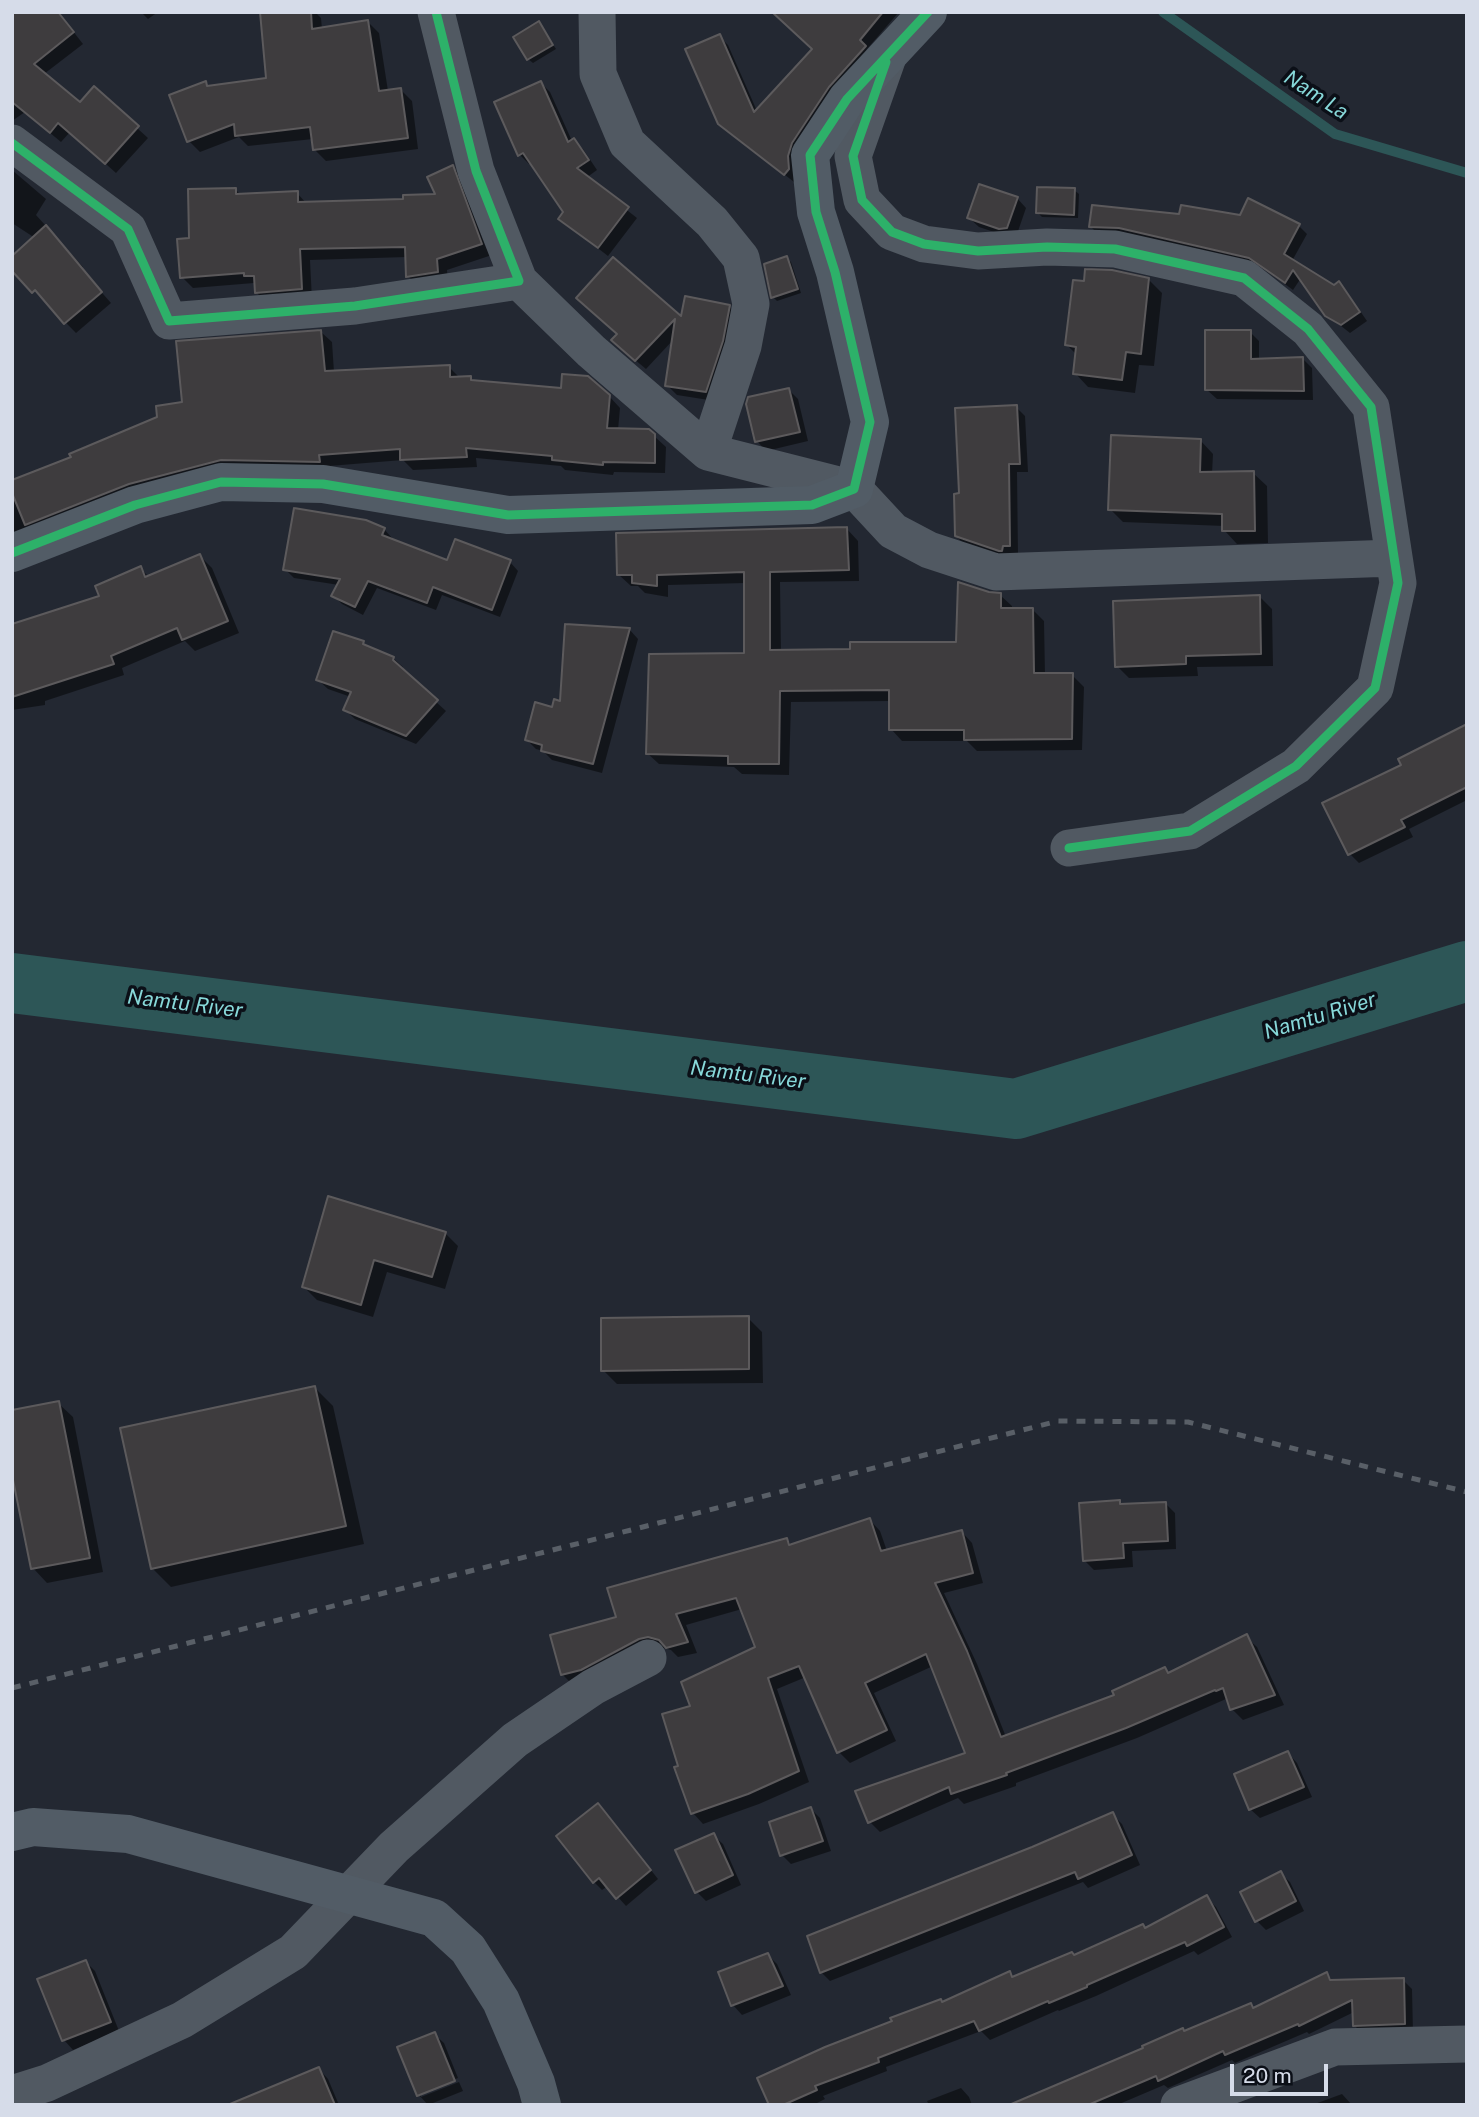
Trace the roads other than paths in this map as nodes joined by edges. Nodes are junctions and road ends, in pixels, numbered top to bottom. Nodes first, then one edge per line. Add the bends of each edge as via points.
1 (436, 12) edge
2 (597, 12) edge
3 (928, 12) edge
4 (889, 54) junction
5 (12, 143) edge
6 (519, 281) junction
7 (708, 452) junction
8 (854, 489) junction
9 (12, 553) edge
10 (1394, 558) junction
11 (1069, 848) dead end
12 (648, 1658) dead end
13 (12, 1832) edge
14 (348, 1894) junction
15 (1467, 2044) edge
16 (12, 2094) edge
17 (542, 2105) edge
18 (1180, 2105) edge

1 - 6 street via 476,171
2 - 7 street via 598,74 627,143 712,222 741,258 751,304 743,346
3 - 4 street
4 - 8 street via 847,99 810,155 816,212 870,422
4 - 10 street via 853,156 862,200 892,232 924,244 978,251 1115,249 1244,278 1308,329 1371,407
5 - 6 street via 128,229 169,321 355,306
6 - 7 street via 591,351
7 - 8 street
8 - 9 street via 812,505 508,515 323,484 221,482 135,505
8 - 10 street via 893,531 929,550 996,572
10 - 11 street via 1398,583 1375,688 1296,766 1190,831
12 - 14 street via 593,1687 515,1740
13 - 14 street via 33,1827 128,1834
14 - 16 street via 293,1952 182,2020
14 - 17 street via 434,1918 468,1949 501,2001
15 - 18 street via 1335,2047

